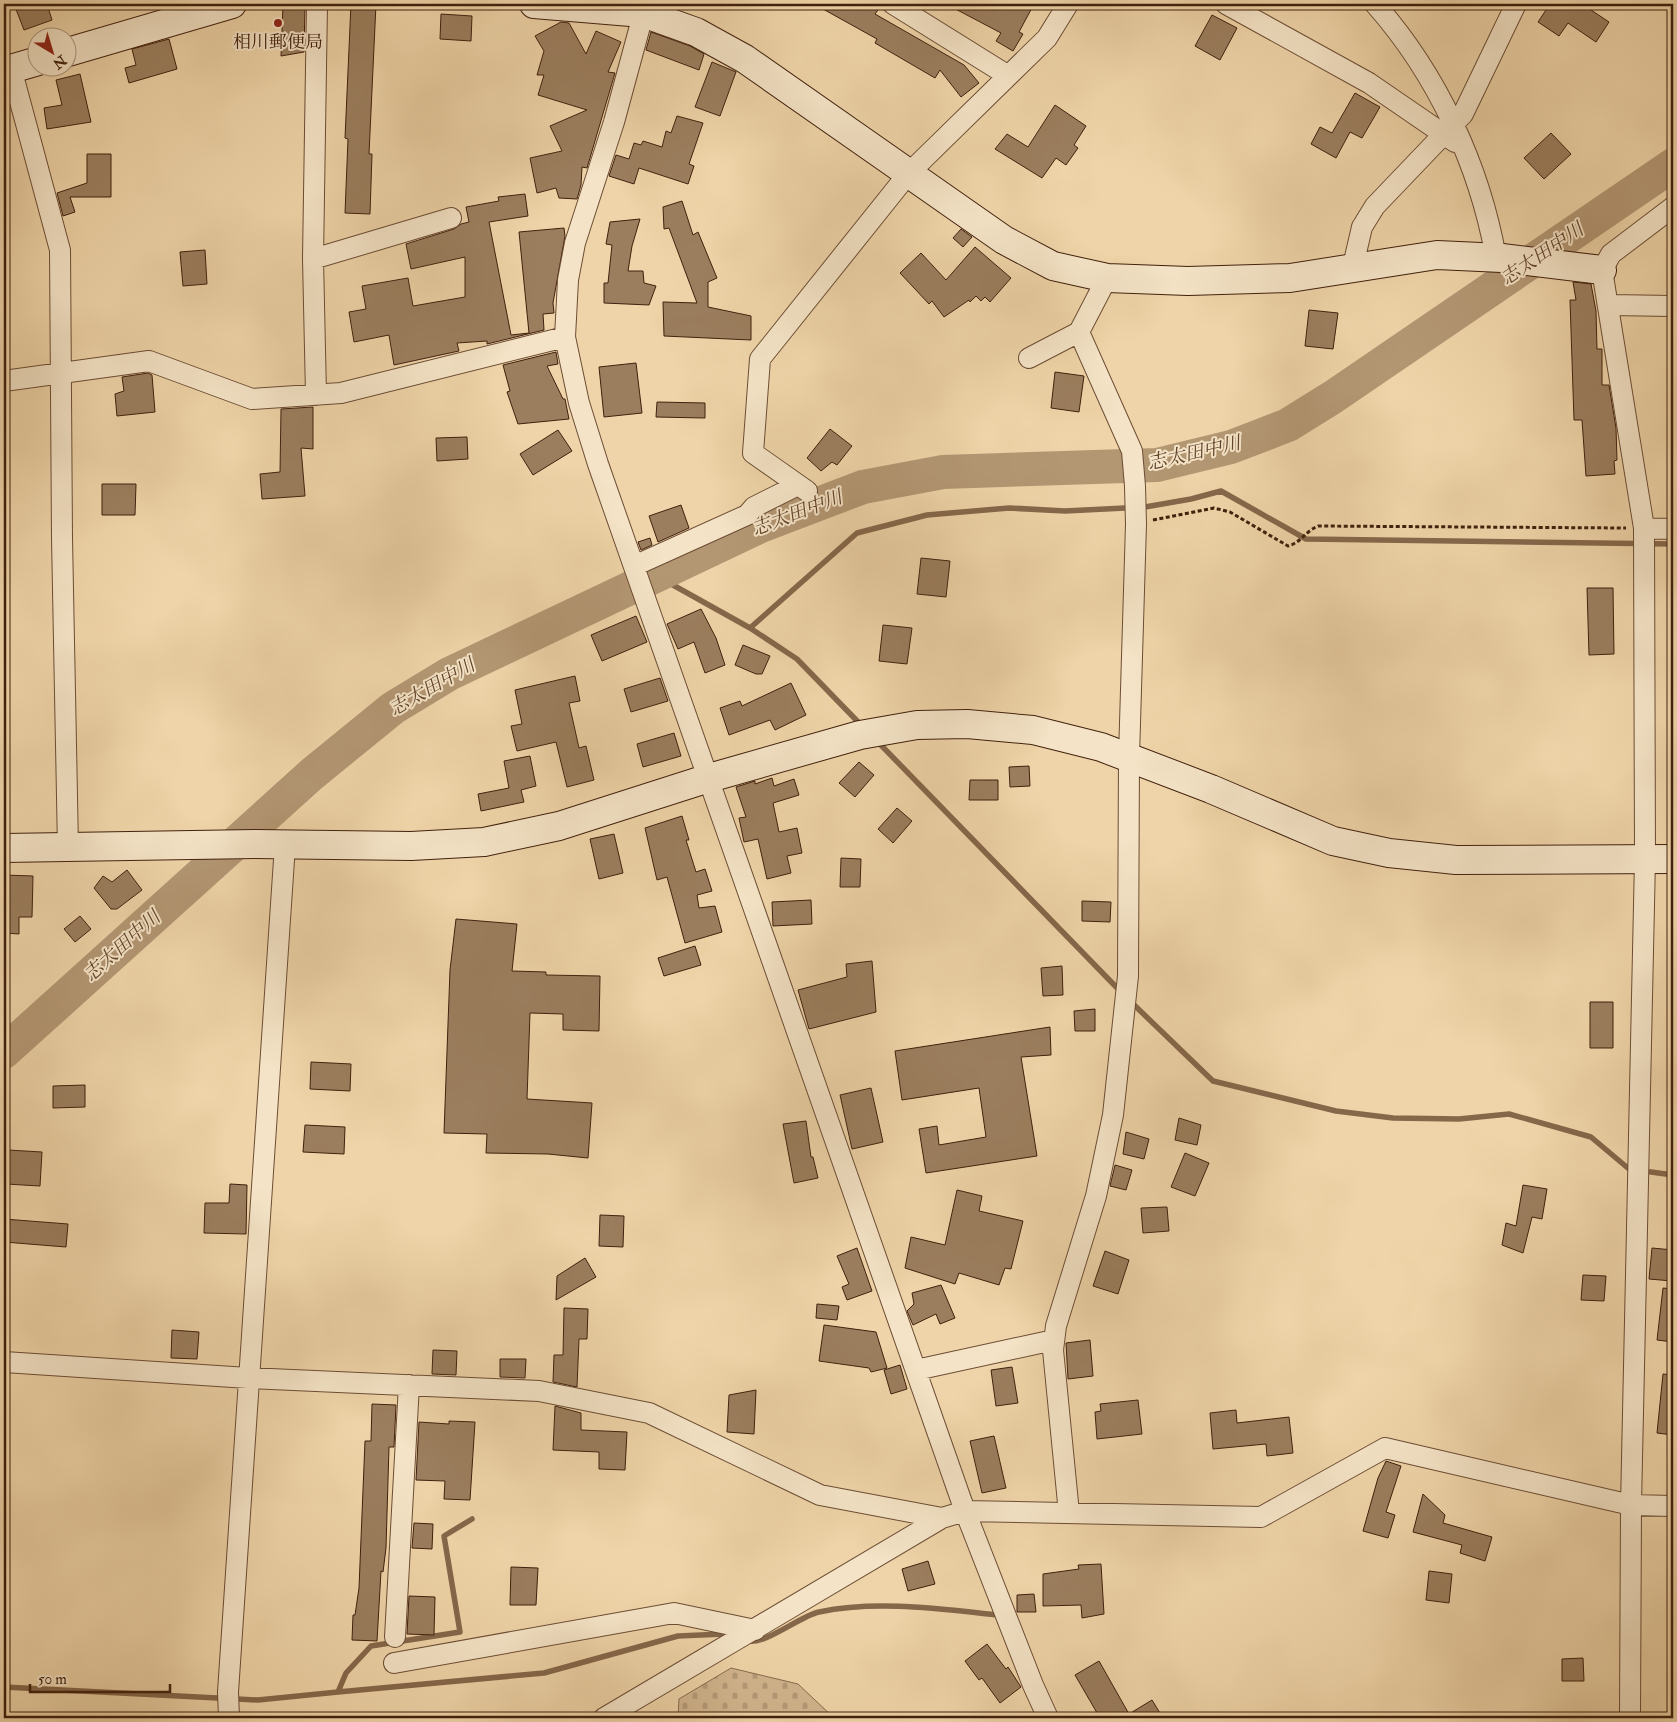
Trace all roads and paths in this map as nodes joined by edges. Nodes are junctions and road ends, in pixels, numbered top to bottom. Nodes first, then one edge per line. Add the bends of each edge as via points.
1 (232, 4) edge
2 (317, 4) edge
3 (534, 4) edge
4 (892, 4) edge
5 (1068, 4) edge
6 (1226, 4) edge
7 (1375, 4) edge
8 (1516, 4) edge
9 (645, 8) edge
10 (78, 49) edge
11 (28, 63) edge
12 (7, 70) edge
13 (1007, 75) junction
14 (1448, 129) junction
15 (908, 174) junction
16 (1673, 207) edge
17 (451, 218) dead end
18 (1499, 258) junction
19 (313, 259) junction
20 (1353, 266) junction
21 (1602, 270) junction
22 (1107, 278) junction
23 (1609, 305) junction
24 (1673, 306) edge
25 (1079, 332) junction
26 (565, 337) junction
27 (1029, 358) dead end
28 (61, 373) junction
29 (4, 381) edge
30 (316, 395) junction
31 (1135, 506) junction
32 (1644, 528) junction
33 (1673, 529) edge
34 (636, 569) junction
35 (1129, 756) junction
36 (709, 778) junction
37 (285, 845) junction
38 (4, 848) edge
39 (68, 848) junction
40 (1645, 859) junction
41 (1673, 859) edge
42 (1054, 1340) junction
43 (4, 1362) edge
44 (916, 1370) junction
45 (248, 1378) junction
46 (409, 1385) junction
47 (1631, 1505) junction
48 (1673, 1506) edge
49 (965, 1510) junction
50 (1069, 1513) junction
51 (942, 1518) junction
52 (752, 1632) junction
53 (395, 1637) dead end
54 (394, 1663) dead end
55 (228, 1705) edge
56 (632, 1711) edge
57 (604, 1718) edge
58 (1048, 1718) edge
59 (1630, 1718) edge

1 - 10 street
2 - 19 street
3 - 9 street
4 - 13 street
5 - 13 street via 1047,38
6 - 14 street
7 - 14 street via 1396,27 1425,72
8 - 14 street via 1463,114
9 - 15 street via 745,59
9 - 26 street via 614,122 575,244 568,280
11 - 12 street
12 - 28 street via 60,250
13 - 15 street
14 - 18 street via 1464,149 1490,221
14 - 20 street via 1375,206 1362,227
15 - 22 street via 1004,240 1053,266
15 - 34 street via 760,359 753,453 803,488 754,506 747,515
16 - 21 street via 1611,254
17 - 19 street
18 - 20 street via 1437,255
18 - 21 street
19 - 30 street
20 - 22 street via 1290,278 1188,281
21 - 23 street
22 - 25 street
23 - 24 street
23 - 32 street
25 - 27 street
25 - 31 street via 1132,451
26 - 30 street via 341,394
26 - 34 street via 579,403
28 - 29 street
28 - 30 street via 149,361 252,399
28 - 39 street
31 - 32 path via 1214,508 1230,512 1288,546 1318,526
31 - 35 street
32 - 33 street
32 - 40 street
34 - 36 street
35 - 36 street via 1033,730 968,724 917,725 860,735
35 - 40 street via 1333,841 1389,853 1456,860
35 - 42 street via 1128,976 1113,1115 1096,1196
36 - 37 street via 559,826 484,842 411,846
36 - 44 street
37 - 39 street
37 - 45 street
38 - 39 street
40 - 41 street
40 - 47 street
42 - 44 street
42 - 50 street
43 - 45 street
44 - 49 street
45 - 46 street
45 - 55 street
46 - 51 street via 539,1391 649,1413 820,1495
46 - 53 street
47 - 48 street
47 - 50 street via 1385,1448 1261,1517
47 - 59 street
49 - 50 street
49 - 51 street
49 - 58 street
51 - 52 street
52 - 54 street via 674,1613
52 - 56 street
56 - 57 street

